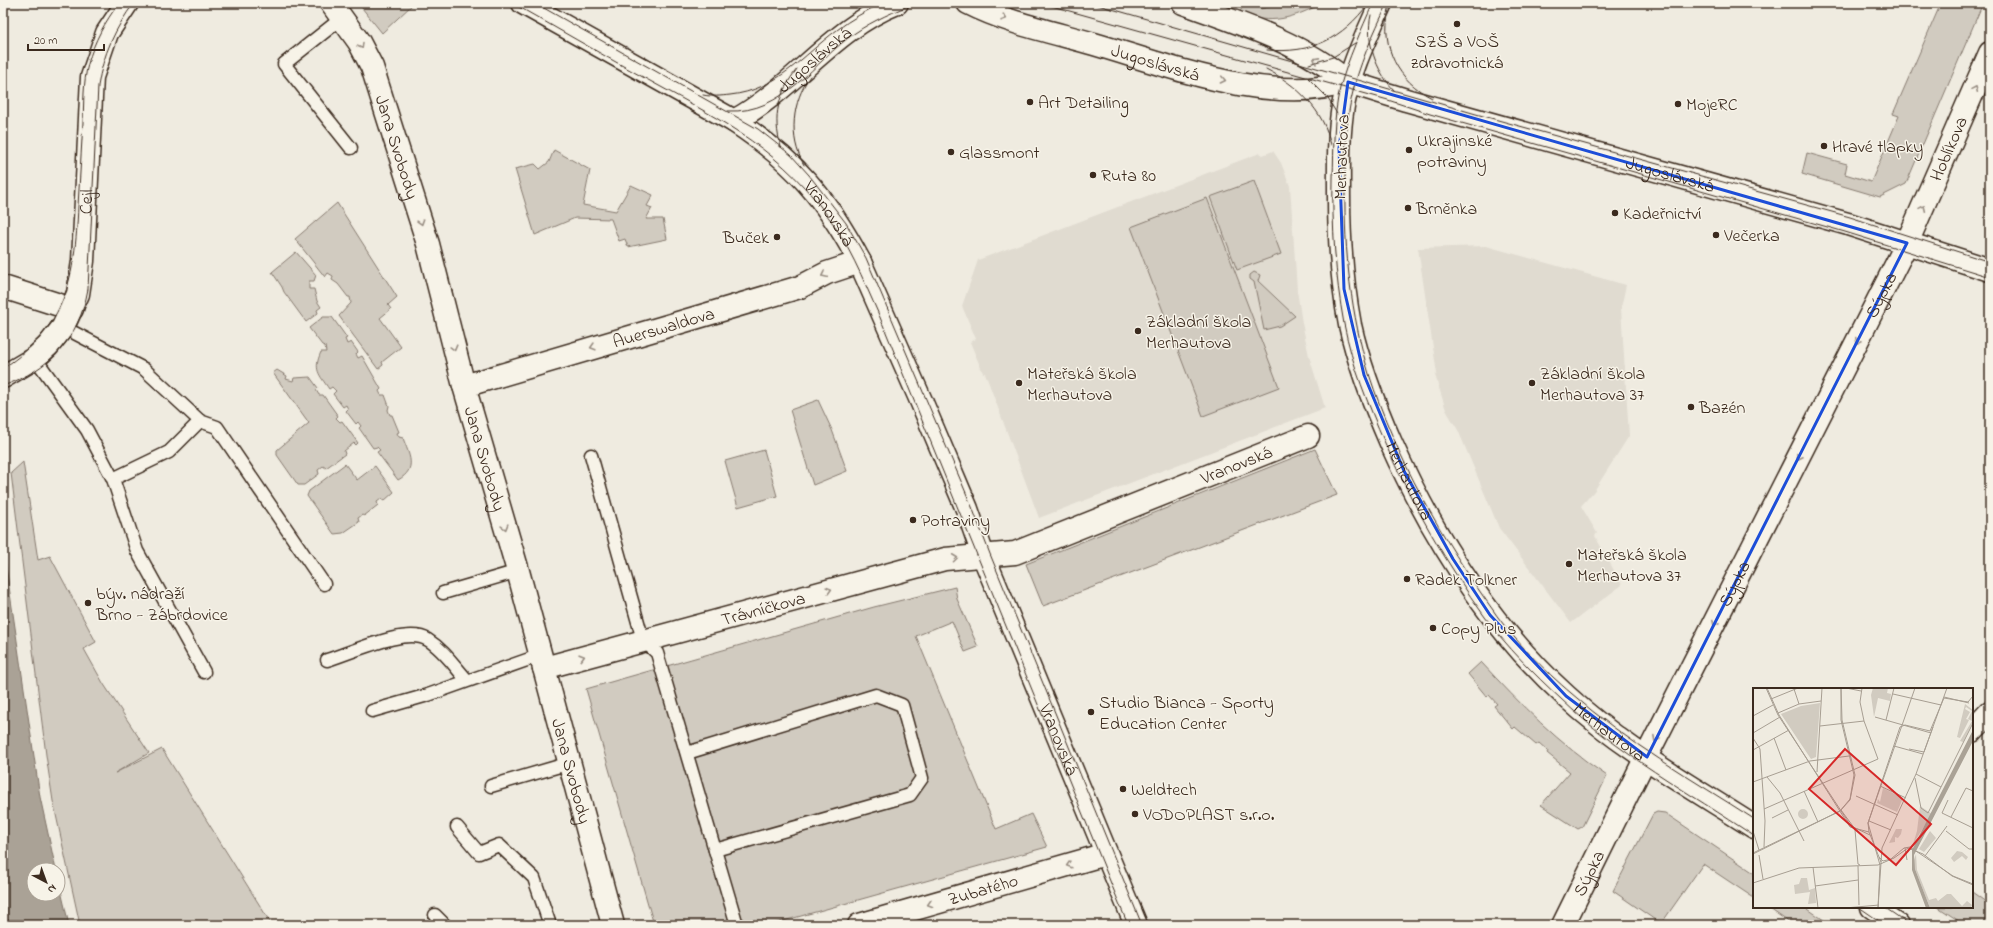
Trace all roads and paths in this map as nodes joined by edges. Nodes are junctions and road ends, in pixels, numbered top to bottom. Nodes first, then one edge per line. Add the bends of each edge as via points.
1 (127, 3) edge
2 (523, 3) edge
3 (897, 3) edge
4 (968, 3) edge
5 (1183, 3) edge
6 (1381, 3) edge
7 (336, 10) edge
8 (1990, 53) edge
9 (1348, 82) junction
10 (734, 121) junction
11 (351, 148) dead end
12 (1907, 243) junction
13 (860, 262) junction
14 (1990, 270) edge
15 (3, 287) edge
16 (67, 318) junction
17 (35, 358) junction
18 (3, 377) edge
19 (464, 386) junction
20 (200, 421) junction
21 (1308, 436) dead end
22 (591, 455) dead end
23 (112, 479) junction
24 (983, 554) junction
25 (518, 571) junction
26 (324, 584) dead end
27 (443, 593) dead end
28 (643, 640) junction
29 (328, 660) dead end
30 (543, 662) junction
31 (204, 672) dead end
32 (467, 680) junction
33 (372, 711) dead end
34 (1990, 712) edge
35 (1973, 730) edge
36 (687, 753) junction
37 (1646, 758) junction
38 (570, 763) junction
39 (491, 786) dead end
40 (1753, 826) edge
41 (457, 827) dead end
42 (715, 850) junction
43 (1106, 854) junction
44 (1873, 908) edge
45 (436, 915) dead end
46 (445, 925) edge
47 (550, 925) edge
48 (611, 925) edge
49 (737, 925) edge
50 (859, 925) edge
51 (1136, 925) edge
52 (1564, 925) edge
53 (1898, 925) edge

1 - 16 street, Cejl via 107,33 92,77 83,261 78,294
2 - 10 street, Vranovská
3 - 10 street, Jugoslávská via 851,28 758,107
4 -> 9 street, Jugoslávská via 1004,18 1221,80 1297,90 1319,89
9 -> 5 street, Jugoslávská via 1320,62 1297,50
6 - 9 street, Merhautova
7 - 11 lane via 284,64
7 -> 19 street, Jana Svobody via 366,54 374,72 428,244
12 -> 8 street, Hoblíkova
9 - 12 street, Jugoslávská
9 - 37 street, Merhautova via 1340,123 1339,148 1339,206 1344,289 1358,355 1381,421 1430,521 1490,615 1566,696
10 - 13 street, Vranovská via 776,150 806,180 840,225
12 - 14 street, Jugoslávská
12 -> 37 street, Sýpka
13 -> 19 street, Auerswaldova via 827,273 800,287
13 - 24 street, Vranovská via 967,509
15 - 16 street
16 - 17 street, Cejl
16 - 20 lane via 144,369
17 - 18 street, Cejl
17 - 23 lane via 87,430
19 -> 25 street, Jana Svobody
20 - 23 lane via 169,452
20 - 26 lane via 217,427
21 - 24 street, Vranovská via 1023,550
22 - 28 lane
23 - 31 lane via 137,551
28 -> 24 street, Trávníčkova via 944,559
24 - 43 street, Vranovská
25 - 27 lane
25 - 30 street, Jana Svobody
30 -> 28 street, Trávníčkova
28 - 36 lane via 658,653
29 - 32 lane via 413,635 427,639
30 - 32 lane
30 - 38 street, Jana Svobody
32 - 33 lane via 428,695
34 - 35 street
36 - 42 lane
36 - 42 lane via 876,695 902,705 922,778 910,794
37 - 40 street, Merhautova
37 - 52 street, Sýpka
38 - 39 lane
38 - 48 street, Jana Svobody
41 - 47 lane via 479,853 499,845 534,878
42 - 49 lane
43 -> 50 street, Zubatého
43 - 51 street, Vranovská
44 - 53 street
45 - 46 lane

